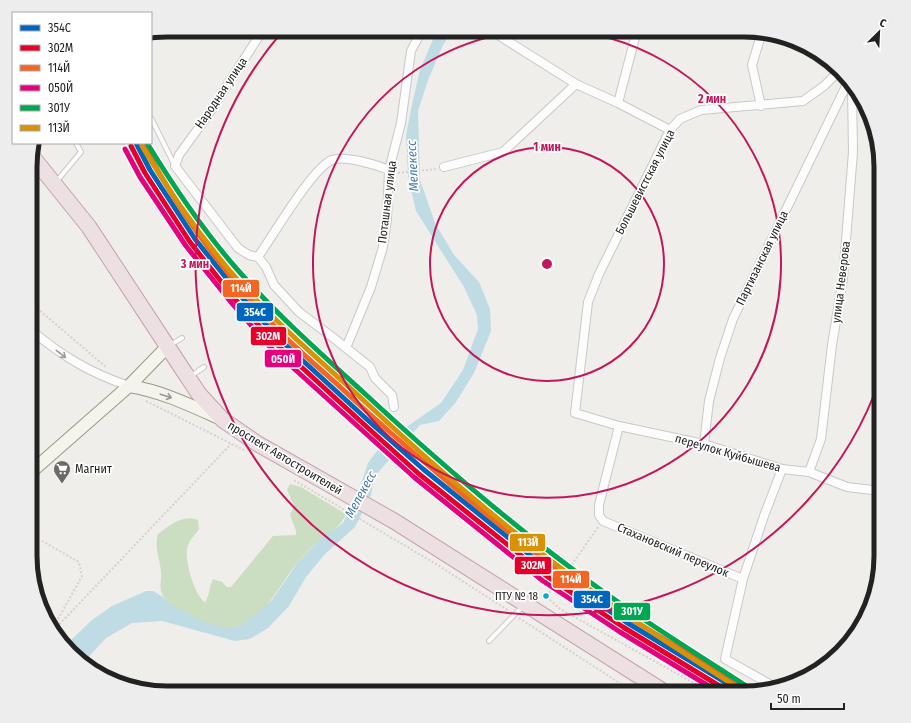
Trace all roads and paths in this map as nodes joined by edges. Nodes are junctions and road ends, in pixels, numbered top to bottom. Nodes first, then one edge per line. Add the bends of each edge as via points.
1 (258, 37) edge
2 (418, 37) edge
3 (501, 37) edge
4 (635, 37) edge
5 (760, 38) edge
6 (836, 74) edge
7 (576, 84) junction
8 (846, 86) edge
9 (852, 95) edge
10 (618, 103) junction
11 (761, 106) junction
12 (152, 120) edge
13 (670, 130) junction
14 (77, 144) edge
15 (37, 163) edge
16 (175, 166) junction
17 (444, 167) dead end
18 (434, 171) dead end
19 (392, 172) junction
20 (55, 184) junction
21 (258, 257) junction
22 (37, 335) edge
23 (182, 338) dead end
24 (167, 347) junction
25 (346, 348) junction
26 (204, 367) dead end
27 (188, 378) junction
28 (128, 386) junction
29 (394, 408) dead end
30 (575, 413) joint
31 (223, 420) junction
32 (619, 426) junction
33 (231, 444) dead end
34 (704, 444) junction
35 (37, 466) edge
36 (782, 469) junction
37 (809, 472) junction
38 (874, 490) edge
39 (337, 498) junction
40 (602, 521) junction
41 (386, 535) dead end
42 (42, 541) dead end
43 (743, 580) junction
44 (525, 603) junction
45 (56, 624) edge
46 (57, 626) edge
47 (489, 641) dead end
48 (770, 684) edge
49 (654, 686) edge
50 (699, 686) edge

1 - 16 street, Народная улица via 208,115 179,154
2 - 19 street, Поташная улица via 411,51
3 - 7 street
4 - 10 street
5 - 11 street via 752,65
6 - 11 street, Большевистская улица via 803,101
7 - 10 street
7 - 17 street via 503,152
8 - 34 street, Партизанская улица via 733,319 709,401
9 - 37 street, улица Неверова via 853,152 843,278 821,439
10 - 13 street
11 - 13 street, Большевистская улица via 701,110 680,119
12 - 16 lane
13 - 30 street, Большевистская улица via 599,274 588,302
14 - 20 lane via 81,152
15 - 20 highway, проспект Автостроителей
16 - 21 street via 238,248
18 - 19 path
19 - 21 street via 376,164 332,160 317,172
19 - 25 street, Поташная улица via 382,247 371,287
20 - 24 highway, проспект Автостроителей via 89,227
21 - 25 street via 274,285 299,312
22 -> 28 street via 67,359 103,378
23 - 24 lane
24 - 27 highway, проспект Автостроителей
24 - 28 street
25 - 29 street via 370,368 375,378 392,395
26 - 27 lane
27 - 31 highway, проспект Автостроителей
28 -> 31 street via 182,401
28 - 35 street
30 - 32 street, переулок Куйбышева
31 - 39 highway, проспект Автостроителей
32 - 34 street, переулок Куйбышева
32 - 40 street via 598,505
33 - 46 path
34 - 36 street, переулок Куйбышева
36 - 37 street, переулок Куйбышева
36 - 43 street
37 - 38 street, переулок Куйбышева via 847,487
39 - 41 path
39 - 44 highway, проспект Автостроителей via 394,522
40 - 43 street, Стахановский переулок
40 - 50 path via 574,563 546,596 560,609
42 - 45 path via 79,562 82,568 82,576
43 - 48 street via 725,659
44 - 47 lane
44 - 49 highway, проспект Автостроителей

